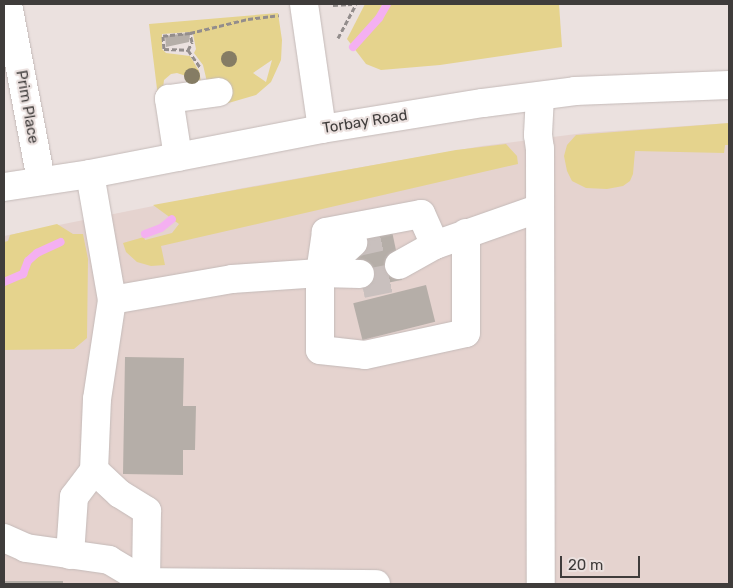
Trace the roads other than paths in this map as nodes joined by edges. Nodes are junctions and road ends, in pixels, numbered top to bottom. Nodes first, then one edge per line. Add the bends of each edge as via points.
1 (8, 4) edge
2 (293, 9) edge
3 (729, 85) edge
4 (219, 92) dead end
5 (540, 96) junction
6 (322, 129) junction
7 (178, 158) junction
8 (90, 174) junction
9 (41, 181) junction
10 (4, 187) edge
11 (540, 208) junction
12 (466, 233) junction
13 (434, 245) junction
14 (320, 273) junction
15 (112, 300) junction
16 (94, 470) junction
17 (4, 538) edge
18 (70, 555) junction
19 (146, 583) edge
20 (376, 584) edge
21 (541, 584) edge

1 - 9 main road, Prim Place
2 - 6 main road
3 - 5 main road, Torbay Road via 644,87
4 - 7 main road via 169,99
5 - 6 main road, Torbay Road
5 - 11 main road
6 - 7 main road, Torbay Road
7 - 8 main road, Torbay Road
8 - 9 main road, Torbay Road
8 - 15 main road
9 - 10 main road, Torbay Road
11 - 12 main road
11 - 21 main road
12 - 13 main road
12 - 14 main road via 466,333 365,355 320,350
13 - 13 main road via 397,255
13 - 14 main road via 421,214 326,232
14 - 14 main road via 358,264
14 - 15 main road via 232,279
15 - 16 main road via 97,399
16 - 18 main road via 74,497
16 - 19 main road via 120,494 146,511
17 - 18 main road via 26,548
18 - 19 main road via 109,560
19 - 20 main road

